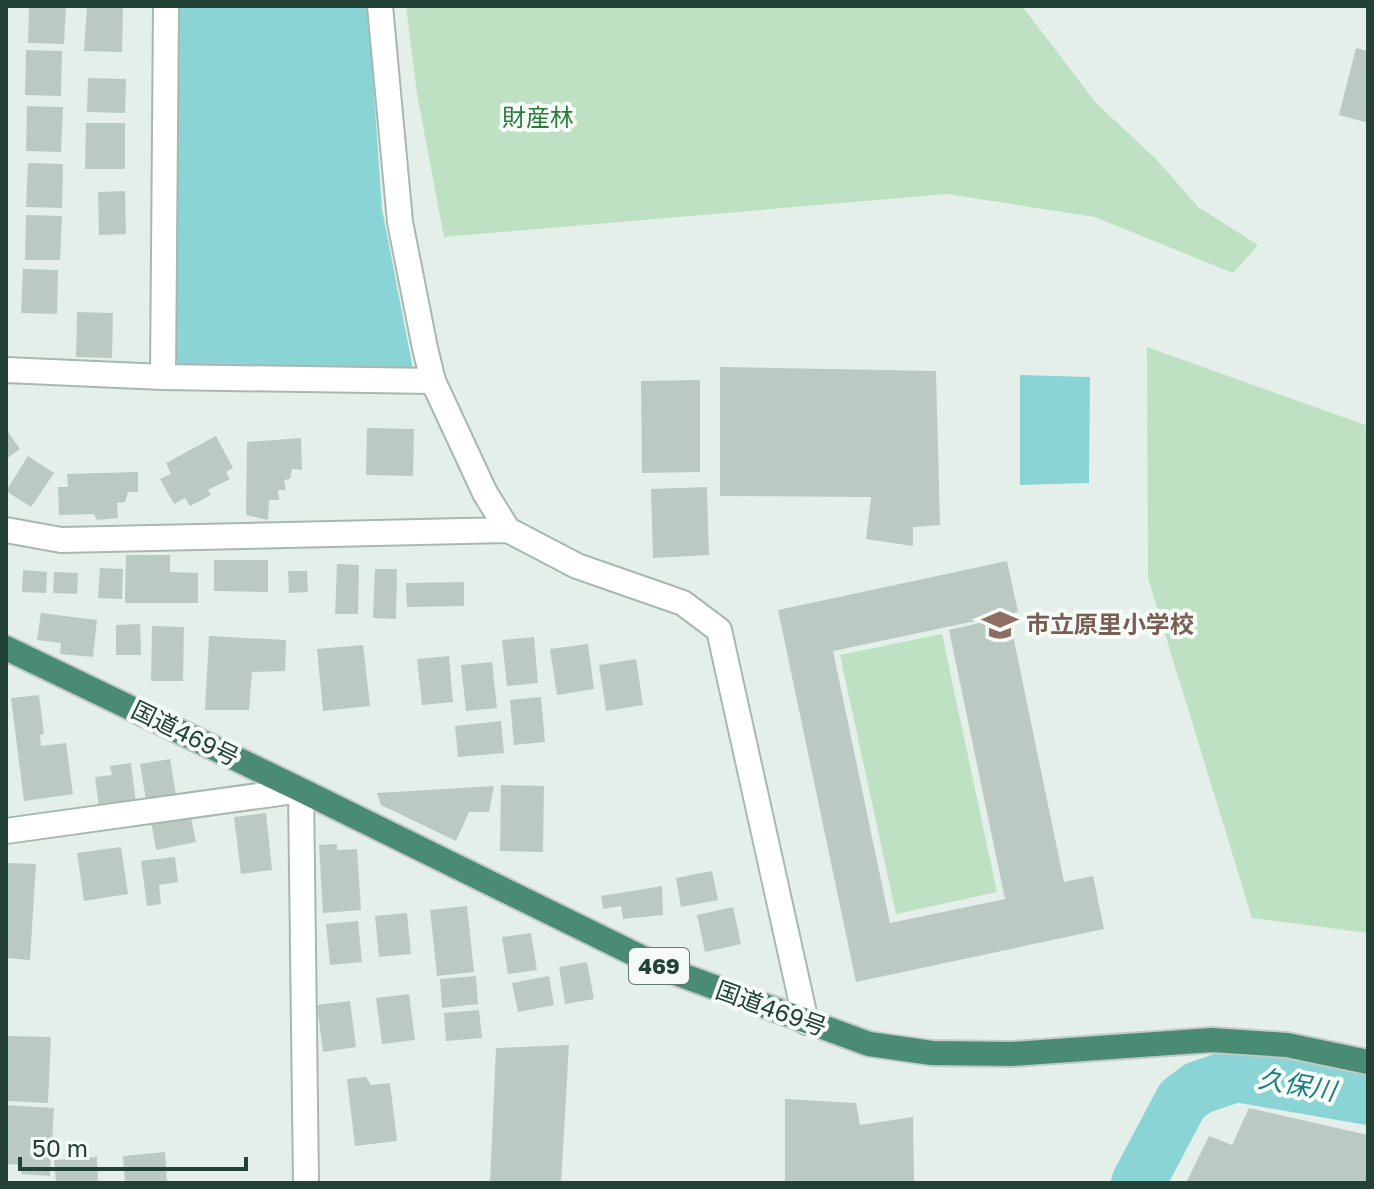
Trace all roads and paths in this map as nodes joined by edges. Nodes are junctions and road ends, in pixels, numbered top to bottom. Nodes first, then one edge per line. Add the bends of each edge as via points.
1 (166, 6) edge
2 (380, 6) edge
3 (6, 370) edge
4 (163, 377) junction
5 (433, 381) junction
6 (6, 530) edge
7 (508, 530) junction
8 (6, 648) edge
9 (301, 790) junction
10 (6, 831) edge
11 (806, 1022) junction
12 (1368, 1062) edge
13 (306, 1183) edge

1 - 4 street
2 - 5 street via 400,222
3 - 4 street
4 - 5 street
5 - 7 street
6 - 7 street via 61,540
7 - 11 street via 577,566 683,603 719,630
8 - 9 highway, 国道469号 / 469
9 - 10 street
9 - 11 highway, 国道469号 / 469 via 665,969
9 - 13 street
11 - 12 highway, 国道469号 / 469 via 869,1044 932,1053 1012,1054 1212,1040 1287,1045

